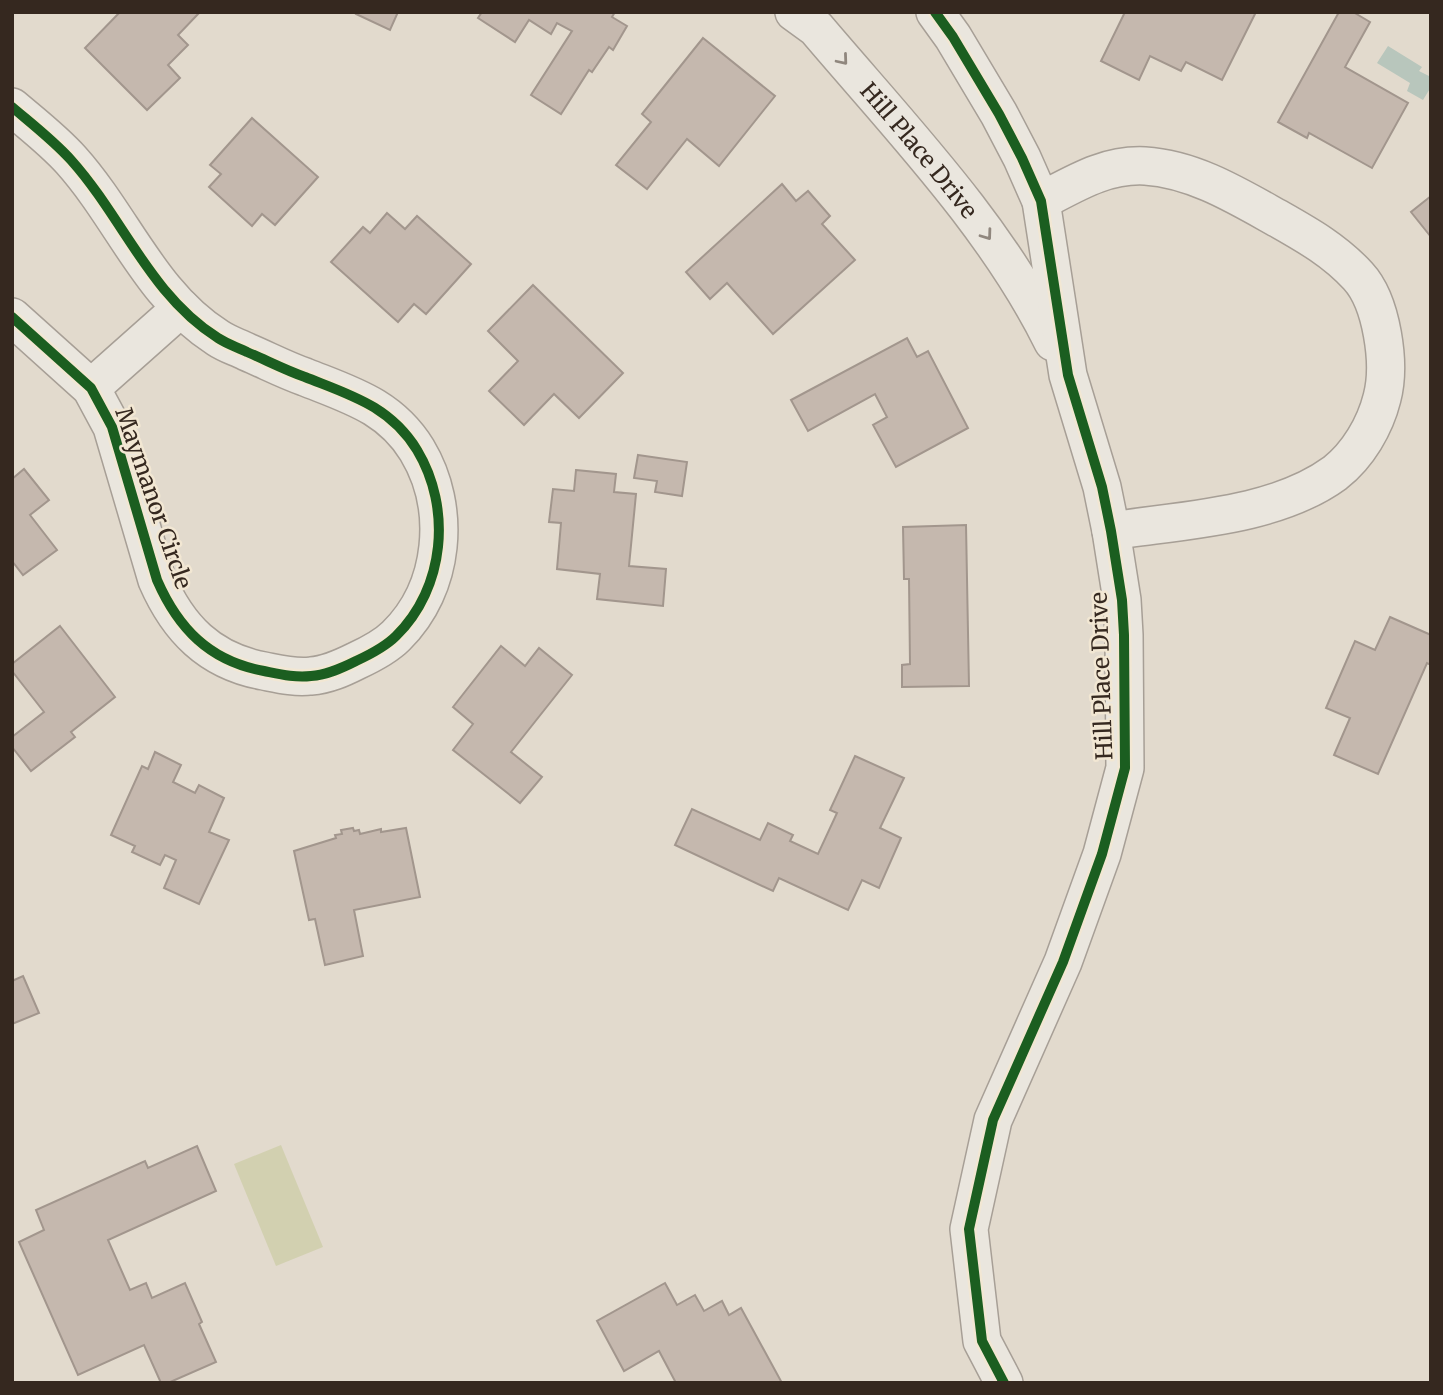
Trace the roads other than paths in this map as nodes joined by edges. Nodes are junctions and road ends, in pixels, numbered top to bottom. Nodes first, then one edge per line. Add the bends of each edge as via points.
1 (794, 12) edge
2 (935, 12) edge
3 (12, 107) edge
4 (1041, 201) junction
5 (181, 308) junction
6 (12, 317) edge
7 (1069, 375) junction
8 (91, 388) junction
9 (1111, 531) junction
10 (1004, 1383) edge

1 -> 7 street, Hill Place Drive via 816,28 965,206 1038,311
2 - 4 street, Hill Place Drive via 999,114
3 - 5 street, Maymanor Circle via 71,160 151,275
4 - 7 street, Hill Place Drive
4 - 9 street via 1110,169 1144,166 1208,182 1313,237 1360,277 1381,321 1382,397 1365,440 1335,472 1274,504
5 - 8 street, Maymanor Circle
5 - 8 street, Maymanor Circle via 218,339 382,411 418,452 438,508 439,542 432,575 396,636 338,670 311,676 255,670 213,653 186,630 156,580 112,427
6 - 8 street, Maymanor Circle
7 - 9 street, Hill Place Drive
9 - 10 street, Hill Place Drive via 1122,600 1125,768 1102,854 1063,962 993,1120 969,1229 982,1341

